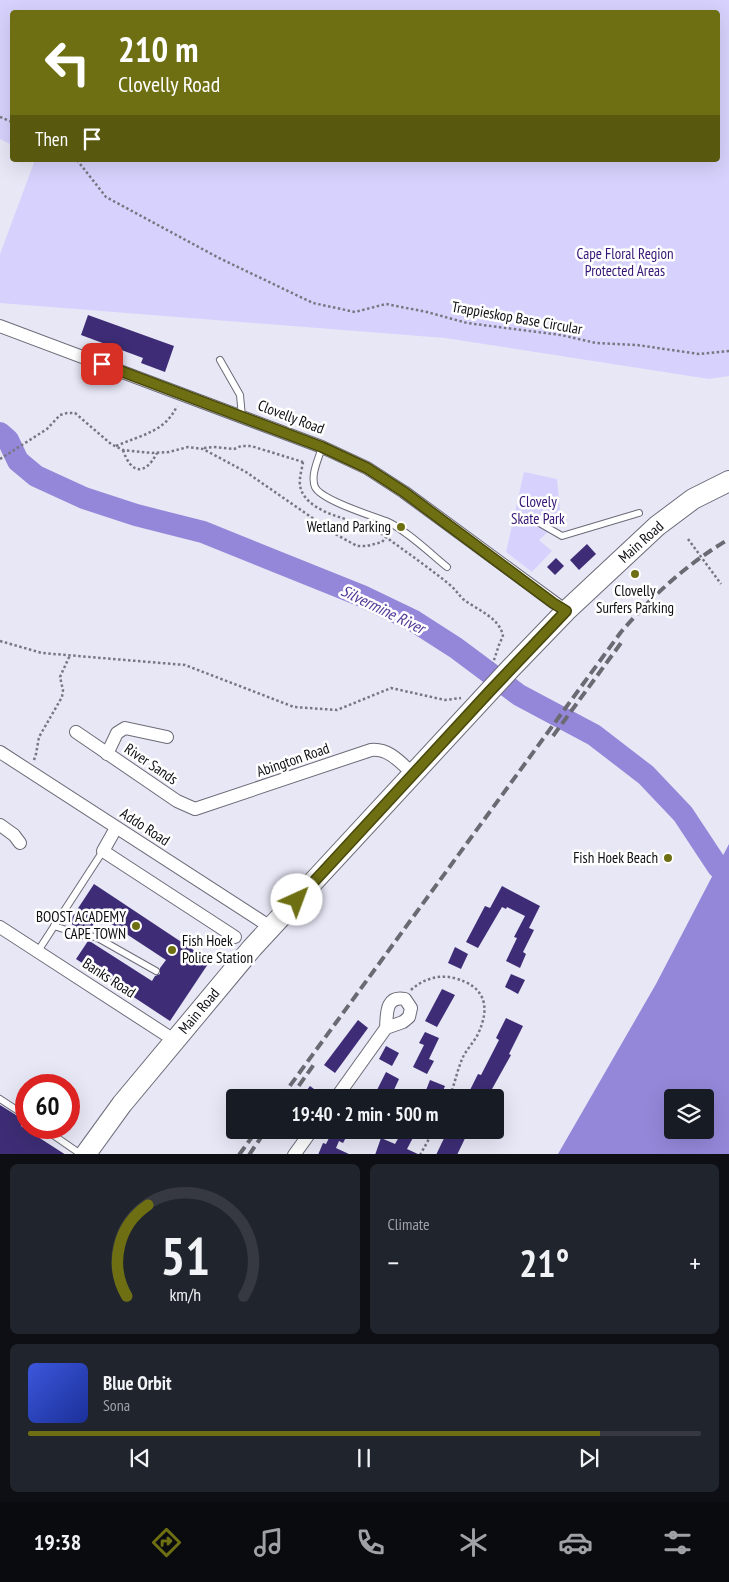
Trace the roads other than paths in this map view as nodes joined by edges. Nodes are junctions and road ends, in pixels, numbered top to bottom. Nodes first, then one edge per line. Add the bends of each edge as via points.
1 (0, 326) edge
2 (220, 360) dead end
3 (242, 416) junction
4 (322, 447) junction
5 (729, 481) edge
6 (639, 513) dead end
7 (536, 520) dead end
8 (447, 567) dead end
9 (566, 611) junction
10 (76, 732) dead end
11 (167, 737) dead end
12 (0, 752) edge
13 (108, 754) junction
14 (413, 774) junction
15 (177, 801) joint
16 (0, 825) edge
17 (116, 828) junction
18 (20, 843) dead end
19 (103, 851) junction
20 (54, 926) junction
21 (0, 927) edge
22 (272, 928) junction
23 (235, 937) dead end
24 (38, 951) junction
25 (156, 970) dead end
26 (386, 1028) junction
27 (174, 1040) junction
28 (342, 1089) edge
29 (0, 1100) edge
30 (15, 1109) edge
31 (60, 1139) edge
32 (305, 1139) edge
33 (84, 1154) edge
34 (294, 1154) edge

1 - 3 street, Clovelly Road
2 - 3 lane via 240,395
3 - 4 street, Clovelly Road
4 - 8 lane via 314,478 316,490 396,526
4 - 9 street, Clovelly Road via 367,468 404,492
5 - 9 main road, Main Road via 693,500 657,526
6 - 7 lane via 562,536
9 - 14 main road, Main Road via 502,668 490,691
10 - 13 street, River Sands
11 - 13 street, River Sands via 125,728 117,733
12 - 17 street, Addo Road
13 - 15 street, River Sands
14 - 15 street, Abington Road via 387,752 371,750 198,809
14 - 22 main road, Main Road
16 - 18 street
17 - 19 street
17 - 22 street, Addo Road
19 - 20 lane
19 - 23 street
20 - 24 lane
20 - 25 lane via 96,937
21 - 24 street, Banks Road
22 - 27 main road, Main Road
24 - 27 street, Banks Road
26 - 26 street via 390,1002 397,998 405,999 411,1008 409,1017
26 - 28 street
27 - 33 main road, Main Road
29 - 30 lane
31 - 33 lane
32 - 34 street

